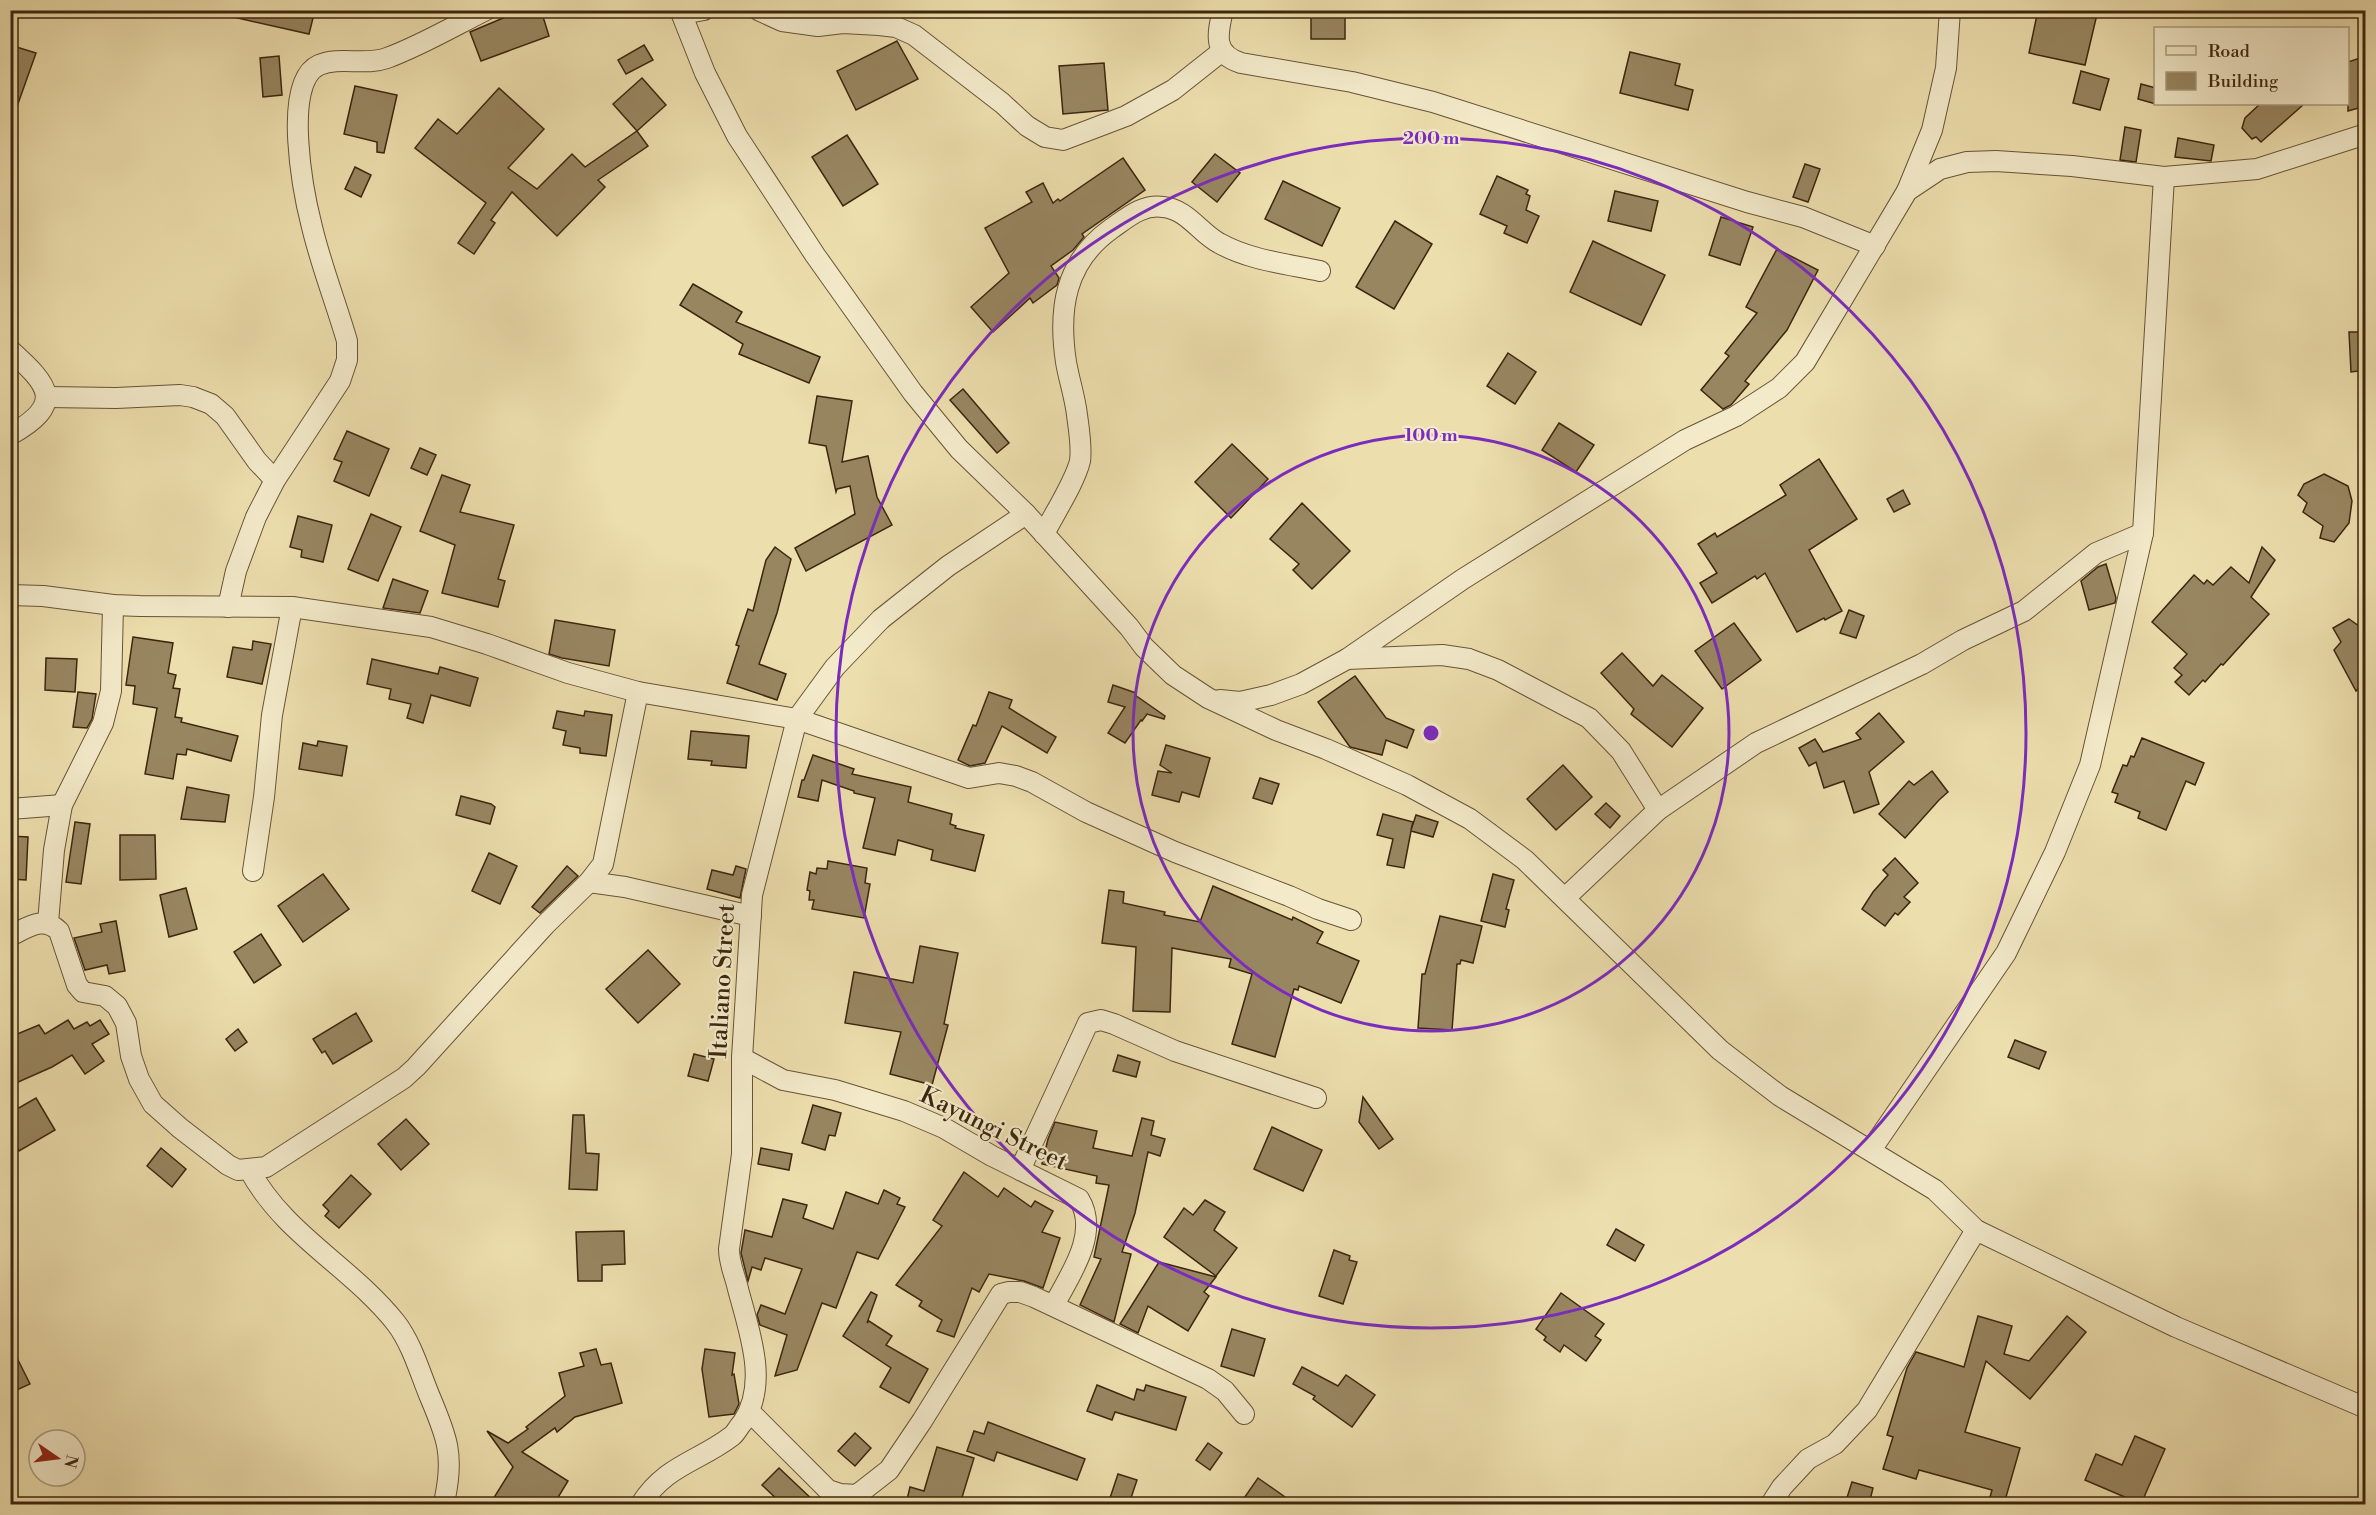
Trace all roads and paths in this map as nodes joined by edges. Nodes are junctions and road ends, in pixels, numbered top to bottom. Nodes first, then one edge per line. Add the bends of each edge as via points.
1 (486, 10) edge
2 (704, 10) edge
3 (758, 10) edge
4 (1222, 10) edge
5 (1950, 10) edge
6 (681, 12) edge
7 (1221, 52) junction
8 (2366, 134) edge
9 (2164, 177) junction
10 (1907, 191) junction
11 (1875, 246) junction
12 (1320, 271) dead end
13 (10, 350) edge
14 (47, 397) junction
15 (10, 435) edge
16 (275, 480) junction
17 (1026, 514) junction
18 (1044, 534) junction
19 (2143, 534) junction
20 (10, 595) edge
21 (113, 605) junction
22 (228, 607) junction
23 (292, 607) junction
24 (1347, 659) junction
25 (638, 692) junction
26 (1208, 698) junction
27 (796, 719) junction
28 (62, 805) junction
29 (10, 809) edge
30 (1658, 810) junction
31 (254, 871) dead end
32 (590, 882) junction
33 (1565, 898) junction
34 (751, 915) junction
35 (1351, 920) dead end
36 (48, 924) junction
37 (10, 936) edge
38 (742, 1058) junction
39 (1316, 1098) dead end
40 (1871, 1150) junction
41 (249, 1169) junction
42 (1020, 1170) junction
43 (1976, 1230) junction
44 (1054, 1305) junction
45 (2366, 1408) edge
46 (750, 1412) junction
47 (1244, 1413) dead end
48 (446, 1504) edge
49 (641, 1504) edge
50 (1771, 1504) edge

1 - 16 street via 386,58 318,66 302,87 297,106 300,164 312,227 347,341 347,360 340,381
2 - 6 street
3 - 7 street via 782,21 818,26 843,23 896,27 914,35 1027,126 1045,137 1063,140 1093,130 1173,90
4 - 7 street
5 - 10 street via 1946,68 1932,130
6 - 17 street via 705,73 737,136 815,255 926,409 959,449
7 - 11 street via 1240,63 1352,82 1432,102 1803,217
8 - 9 street via 2257,169
9 - 10 street via 1996,160 1940,169
9 - 19 street
10 - 11 street
11 - 24 street via 1805,362 1779,388 1736,416 1685,440 1463,579
12 - 18 street via 1240,252 1218,243 1179,211 1163,207 1143,208 1095,241 1077,263 1066,295 1063,330 1080,461
13 - 14 street via 42,383
14 - 15 street via 43,410 32,423
14 - 16 street via 193,397 212,404 225,416
16 - 22 street via 236,571
17 - 18 street
17 - 27 street, Italiano Street via 948,566 881,619 835,667
18 - 26 street via 1144,647 1173,675
19 - 30 street via 2096,553 2024,611 1756,743
19 - 40 street via 2090,765 2055,852 2006,953
20 - 21 street
21 - 22 street
21 - 28 street via 111,691 103,723
22 - 23 street
23 - 25 street via 431,627
23 - 31 street via 272,715
24 - 26 street via 1271,695 1240,702
24 - 30 street via 1442,655 1469,659 1498,670 1588,718 1621,751
25 - 27 street
25 - 32 street via 603,864
26 - 33 street via 1397,781 1470,819 1525,860
27 - 34 street, Italiano Street via 752,895
27 - 35 street via 969,778 999,773 1016,776 1175,852
28 - 29 street
28 - 36 street
30 - 33 street
32 - 34 street
32 - 41 street via 545,925 404,1078 266,1167
33 - 40 street via 1720,1050 1780,1096
34 - 38 street, Italiano Street
36 - 37 street via 36,923
36 - 41 street via 59,931 77,985 83,992 105,996 117,1006 126,1023 139,1079 153,1104 228,1165 238,1170
38 - 42 street, Kayungi Street via 783,1080 835,1090 904,1111
38 - 46 street, Italiano Street via 742,1154 729,1264 738,1286 754,1360 757,1386
39 - 42 street via 1175,1052 1114,1024 1101,1020 1088,1023
40 - 43 street via 1935,1190
41 - 48 street via 269,1202 373,1297 398,1325 450,1455
42 - 44 street, Kayungi Street via 1079,1199 1086,1210 1082,1248
43 - 45 street via 2176,1327
43 - 50 street via 1867,1410 1835,1444 1808,1459
44 - 46 street via 1020,1292 1001,1294 889,1470 857,1495 828,1490
44 - 47 street via 1208,1379
46 - 49 street, Italiano Street via 733,1435 672,1471

